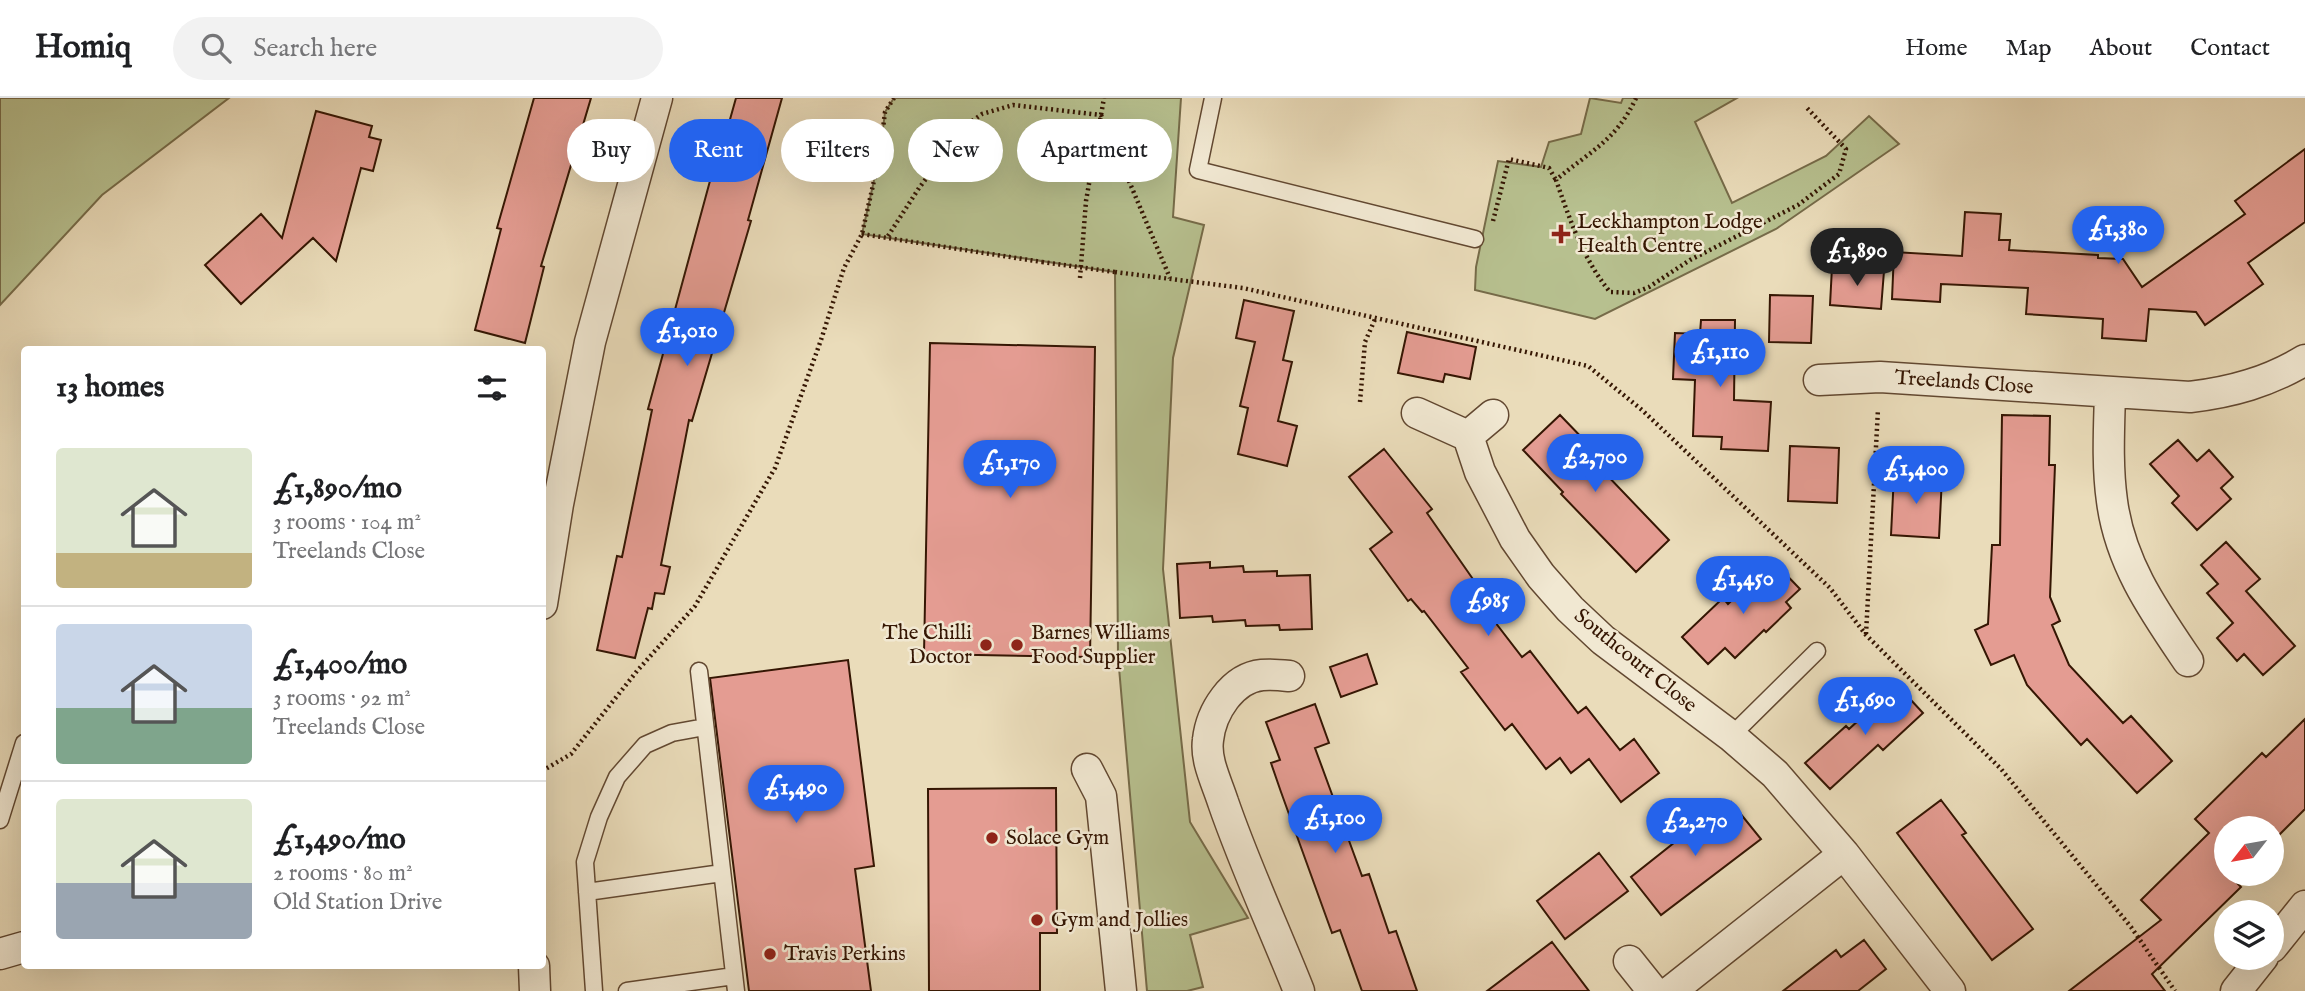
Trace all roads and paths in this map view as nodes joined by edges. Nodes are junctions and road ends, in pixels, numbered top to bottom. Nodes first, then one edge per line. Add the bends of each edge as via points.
1 (657, 98) edge
2 (894, 98) edge
3 (1104, 98) edge
4 (1213, 98) edge
5 (1636, 98) edge
6 (1808, 108) dead end
7 (1101, 115) junction
8 (862, 234) junction
9 (888, 236) junction
10 (1475, 239) dead end
11 (1080, 278) dead end
12 (1171, 278) junction
13 (1376, 317) junction
14 (2305, 360) edge
15 (1880, 377) junction
16 (1819, 380) dead end
17 (2109, 393) junction
18 (1360, 402) dead end
19 (1417, 413) dead end
20 (1493, 415) dead end
21 (1468, 436) junction
22 (546, 579) edge
23 (1866, 635) junction
24 (1817, 651) dead end
25 (2188, 661) dead end
26 (699, 671) dead end
27 (1289, 676) dead end
28 (705, 727) junction
29 (1731, 736) junction
30 (21, 753) edge
31 (546, 769) edge
32 (1087, 769) dead end
33 (0, 820) edge
34 (1844, 854) junction
35 (722, 873) junction
36 (587, 892) junction
37 (2305, 906) edge
38 (2284, 932) edge
39 (21, 948) edge
40 (0, 954) edge
41 (1629, 961) dead end
42 (534, 969) edge
43 (2253, 970) edge
44 (735, 983) edge
45 (535, 991) edge
46 (594, 991) edge
47 (627, 991) edge
48 (1121, 991) edge
49 (1299, 991) edge
50 (1653, 991) edge
51 (1671, 991) edge
52 (1950, 991) edge
53 (2175, 991) edge
54 (2236, 991) edge

1 - 22 street via 590,342
2 - 8 path via 885,112
3 - 7 path
4 - 10 lane via 1198,170
5 - 6 path via 1622,125 1556,180 1595,275 1609,292 1623,294 1649,287 1690,260 1798,205 1839,174 1846,149
7 - 9 path via 1013,105 982,114 968,124
7 - 11 path via 1086,201
7 - 12 path
8 - 9 path
8 - 31 path via 844,268 775,468 695,606 571,754
9 - 12 path, bridge
12 - 13 path
13 - 18 path via 1365,342
13 - 23 path via 1588,366 1642,410 1830,588
14 - 17 street, Treelands Close via 2284,373 2220,394
15 - 16 street, Treelands Close
15 - 17 street, Treelands Close
15 - 23 path
17 - 25 street via 2109,473 2126,558
19 - 21 street
20 - 21 street
21 - 29 street, Southcourt Close via 1480,472 1515,539 1541,576 1603,640
23 - 53 path via 2001,769 2131,927
24 - 29 lane
26 - 28 lane
27 - 49 street via 1243,680 1216,713 1207,743 1242,859
28 - 35 lane
28 - 36 lane via 672,733 645,745 617,777 586,862
29 - 34 street, Southcourt Close via 1775,774
30 - 33 lane
32 - 48 street via 1101,796
34 - 51 street
34 - 52 street, Southcourt Close
35 - 36 lane
35 - 44 lane
36 - 46 lane
37 - 38 street
39 - 40 street
41 - 50 street
42 - 45 street
43 - 54 street
44 - 47 lane

